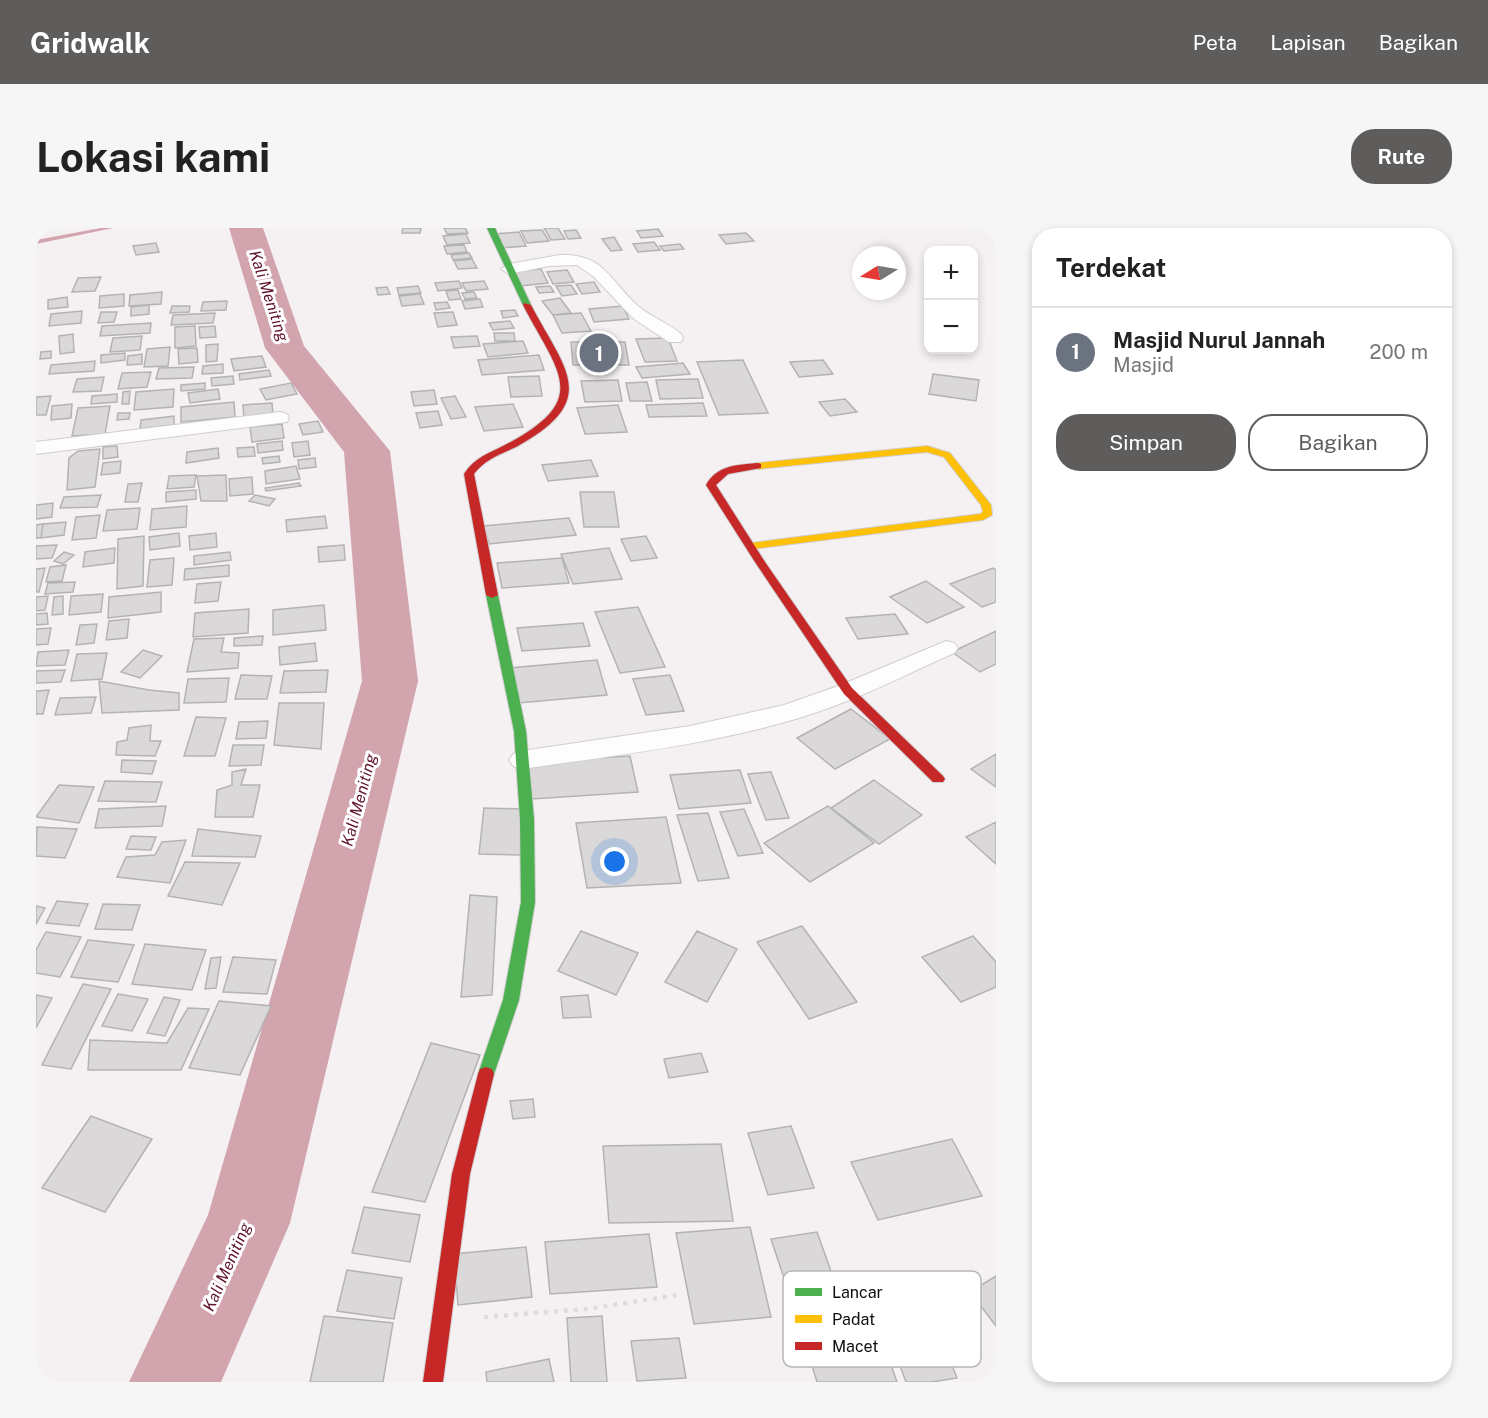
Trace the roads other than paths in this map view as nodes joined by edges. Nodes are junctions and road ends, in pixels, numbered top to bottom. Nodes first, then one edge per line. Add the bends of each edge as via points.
1 (491, 228) edge
2 (509, 269) junction
3 (675, 338) dead end
4 (280, 418) dead end
5 (36, 448) edge
6 (751, 546) junction
7 (946, 648) dead end
8 (848, 692) junction
9 (522, 760) junction
10 (938, 779) dead end
11 (433, 1382) edge

1 - 2 street
2 - 3 street via 568,259 585,261 630,308
2 - 9 street via 565,378 566,392 541,428 483,459 469,474 520,731
4 - 5 street
6 - 6 street via 711,485 721,472 934,450 947,454 988,513 971,519
6 - 8 street
7 - 8 street
8 - 9 street via 771,717 704,731
8 - 10 street
9 - 11 street via 528,902 511,1000 483,1084 461,1174

